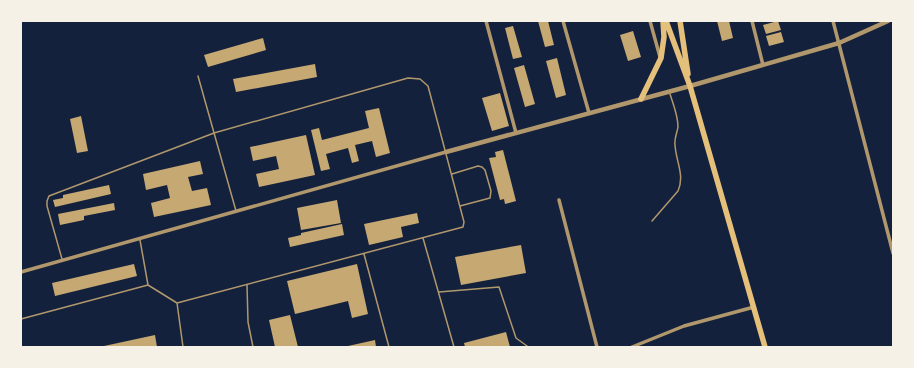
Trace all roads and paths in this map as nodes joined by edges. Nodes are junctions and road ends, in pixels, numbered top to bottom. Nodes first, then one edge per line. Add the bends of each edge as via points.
1 (486, 21) edge
2 (563, 21) edge
3 (650, 21) edge
4 (664, 21) edge
5 (680, 21) edge
6 (752, 21) edge
7 (833, 21) edge
8 (888, 21) edge
9 (839, 43) junction
10 (661, 58) junction
11 (763, 65) junction
12 (198, 76) dead end
13 (690, 86) junction
14 (669, 92) junction
15 (641, 99) junction
16 (589, 113) junction
17 (214, 133) junction
18 (516, 133) junction
19 (446, 152) junction
20 (452, 174) junction
21 (558, 200) dead end
22 (460, 206) junction
23 (236, 211) junction
24 (652, 221) dead end
25 (139, 238) junction
26 (423, 238) junction
27 (893, 253) edge
28 (364, 254) junction
29 (62, 260) junction
30 (21, 272) edge
31 (148, 285) junction
32 (247, 285) junction
33 (439, 292) junction
34 (177, 304) junction
35 (754, 307) junction
36 (21, 319) edge
37 (183, 347) edge
38 (254, 347) edge
39 (389, 347) edge
40 (454, 347) edge
41 (528, 347) edge
42 (598, 347) edge
43 (632, 347) edge
44 (765, 347) edge

1 - 18 street
2 - 16 street
3 - 10 street
4 - 10 main road
4 - 13 main road
5 - 13 main road
6 - 11 street
7 - 9 street
8 - 9 street
9 - 11 street
9 - 27 street
10 - 15 main road
11 - 13 street
12 - 17 lane
13 - 14 street
13 - 35 main road
14 - 15 street
14 - 24 lane via 677,114 675,145 682,178 678,191
15 - 16 street
16 - 18 street
17 - 19 lane via 408,78 420,79 428,86
17 - 23 lane
17 - 29 lane via 49,196 47,206
18 - 19 street
19 - 20 lane
19 - 23 street
20 - 22 lane
20 - 22 lane via 482,167 492,191 490,198
21 - 42 street
22 - 26 lane via 463,227
23 - 25 street
25 - 29 street
25 - 31 lane
26 - 28 lane
26 - 33 lane
28 - 32 lane
28 - 39 lane
29 - 30 street
31 - 34 lane
31 - 36 lane
32 - 34 lane
32 - 38 lane via 248,322
33 - 40 lane
33 - 41 lane via 499,287 516,338
34 - 37 lane
35 - 43 street via 684,326
35 - 44 main road

